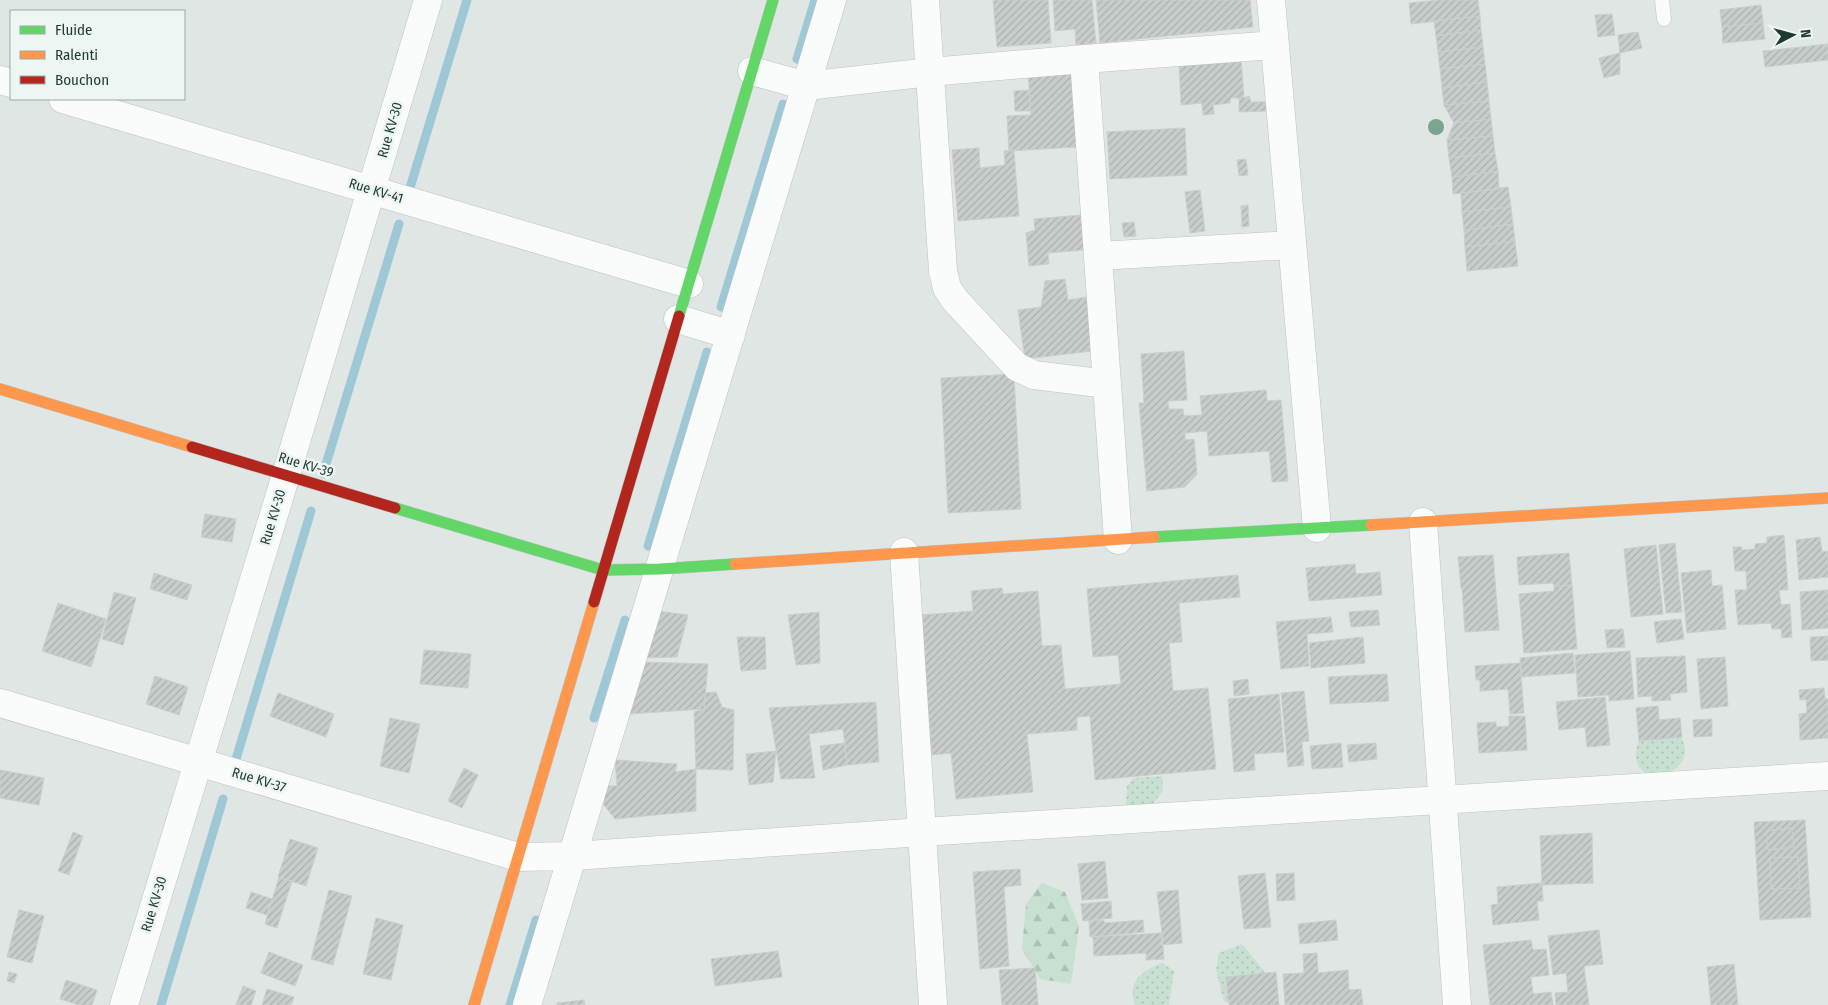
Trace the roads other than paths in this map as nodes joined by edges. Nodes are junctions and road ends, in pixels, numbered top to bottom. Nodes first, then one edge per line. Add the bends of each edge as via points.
1 (428, 0) edge
2 (772, 0) edge
3 (832, 0) edge
4 (925, 0) edge
5 (1270, 0) edge
6 (1662, 0) edge
7 (1664, 19) dead end
8 (1275, 45) junction
9 (1084, 59) junction
10 (752, 71) junction
11 (930, 72) junction
12 (806, 86) junction
13 (66, 100) edge
14 (372, 190) junction
15 (1291, 245) junction
16 (1098, 256) junction
17 (688, 284) junction
18 (678, 319) junction
19 (730, 335) junction
20 (1107, 384) junction
21 (0, 389) edge
22 (286, 475) junction
23 (1828, 498) edge
24 (1423, 522) junction
25 (1317, 528) junction
26 (1118, 540) junction
27 (904, 552) junction
28 (660, 569) junction
29 (604, 570) junction
30 (0, 703) edge
31 (197, 762) junction
32 (1828, 776) edge
33 (1442, 800) junction
34 (922, 832) junction
35 (573, 856) junction
36 (518, 857) junction
37 (124, 1005) edge
38 (474, 1005) edge
39 (528, 1005) edge
40 (934, 1005) edge
41 (1457, 1005) edge

1 - 14 street, Rue KV-30
2 - 10 street
3 - 12 street
4 - 11 street
5 - 8 street
6 - 7 lane
8 - 9 street
8 - 15 street
9 - 11 street
9 - 16 street
10 - 12 street
10 - 17 street
11 - 12 street
11 - 20 street via 943,271 947,288 1017,367 1034,374
12 - 19 street
13 - 14 street, Rue KV-41
14 - 17 street, Rue KV-41
14 - 22 street, Rue KV-30
15 - 16 street
15 - 25 street
16 - 20 street
17 - 18 street
18 - 19 street
18 - 29 street
19 - 28 street
20 - 26 street
21 - 22 street, Rue KV-39
22 - 29 street, Rue KV-39
22 - 31 street, Rue KV-30
23 - 24 street, Rue KV-39
24 - 25 street, Rue KV-39
24 - 33 street
25 - 26 street, Rue KV-39
26 - 27 street, Rue KV-39
27 - 28 street, Rue KV-39
27 - 34 street
28 - 29 street, Rue KV-39
28 - 35 street
29 - 36 street
30 - 31 street, Rue KV-37
31 - 36 street, Rue KV-37
31 - 37 street, Rue KV-30
32 - 33 street, Rue KV-37
33 - 34 street, Rue KV-37
33 - 41 street
34 - 35 street, Rue KV-37
34 - 40 street
35 - 36 street, Rue KV-37
35 - 39 street
36 - 38 street

